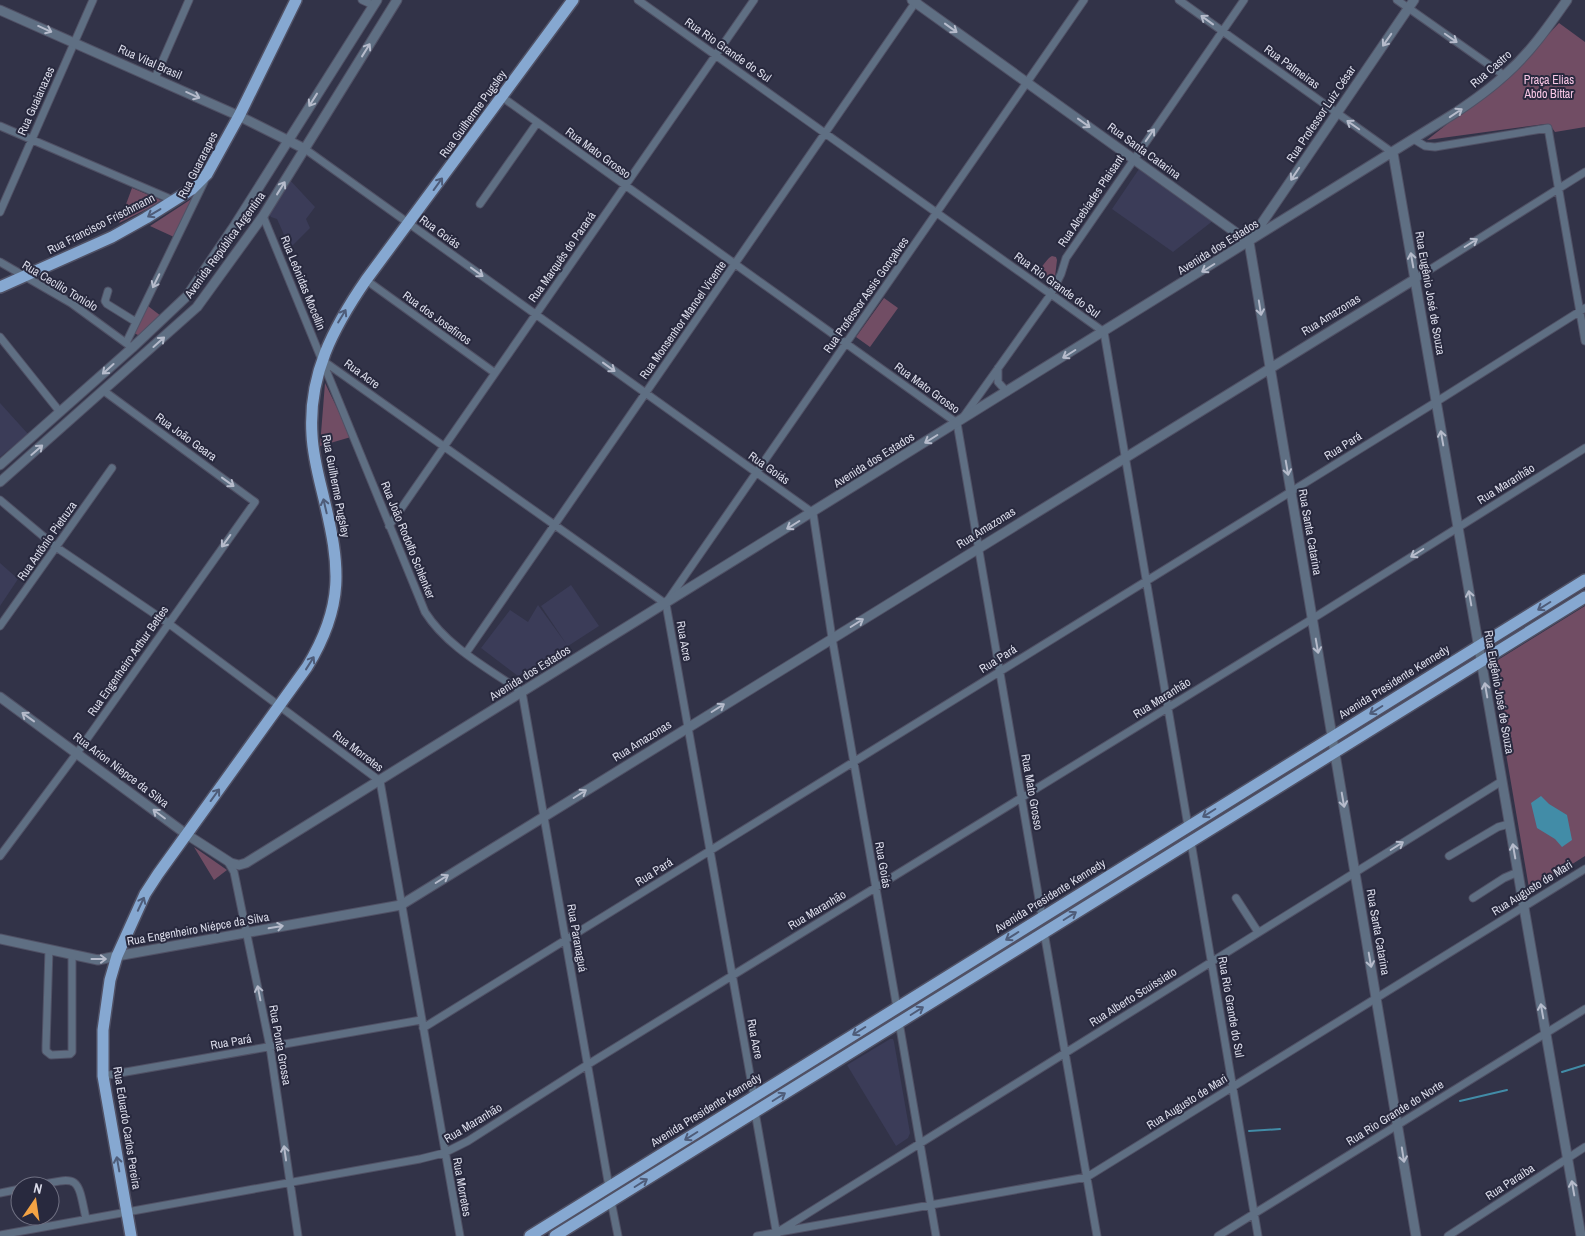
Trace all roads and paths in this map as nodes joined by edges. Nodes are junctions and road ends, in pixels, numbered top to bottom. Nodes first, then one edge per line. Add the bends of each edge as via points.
1 (93, 0) edge
2 (190, 0) edge
3 (296, 0) edge
4 (362, 0) edge
5 (398, 0) edge
6 (573, 0) edge
7 (638, 0) edge
8 (754, 0) edge
9 (1084, 0) edge
10 (1179, 0) edge
11 (1244, 0) edge
12 (1397, 0) edge
13 (1414, 0) edge
14 (1567, 0) edge
15 (915, 1) edge
16 (375, 3) edge
17 (1409, 8) junction
18 (0, 10) edge
19 (1222, 31) junction
20 (74, 42) junction
21 (716, 55) junction
22 (1505, 76) junction
23 (155, 78) junction
24 (1027, 82) junction
25 (502, 98) junction
26 (1336, 113) junction
27 (239, 116) junction
28 (537, 123) junction
29 (0, 126) edge
30 (825, 133) junction
31 (31, 140) junction
32 (288, 140) junction
33 (1415, 140) junction
34 (305, 149) junction
35 (1393, 153) junction
36 (1134, 159) junction
37 (1585, 172) edge
38 (208, 174) junction
39 (625, 186) junction
40 (1559, 188) junction
41 (175, 201) junction
42 (480, 204) dead end
43 (0, 212) edge
44 (936, 212) junction
45 (263, 216) junction
46 (409, 224) junction
47 (1249, 242) junction
48 (0, 262) edge
49 (735, 264) junction
50 (24, 277) junction
51 (1415, 279) junction
52 (366, 280) junction
53 (0, 288) edge
54 (108, 291) dead end
55 (1051, 294) junction
56 (1582, 309) edge
57 (536, 314) junction
58 (136, 322) junction
59 (1104, 332) junction
60 (0, 337) edge
61 (1585, 340) edge
62 (846, 343) junction
63 (129, 346) junction
64 (322, 360) junction
65 (998, 368) junction
66 (1269, 368) junction
67 (495, 374) junction
68 (104, 391) junction
69 (1008, 392) junction
70 (646, 393) junction
71 (1436, 402) junction
72 (60, 412) junction
73 (959, 422) junction
74 (444, 447) junction
75 (1585, 448) edge
76 (1124, 457) junction
77 (0, 465) edge
78 (112, 468) dead end
79 (756, 473) junction
80 (0, 482) edge
81 (1291, 491) junction
82 (0, 500) edge
83 (255, 502) joint
84 (812, 513) junction
85 (554, 525) junction
86 (389, 526) junction
87 (1458, 527) junction
88 (56, 547) junction
89 (978, 547) junction
90 (1147, 580) junction
91 (1585, 580) edge
92 (1585, 597) edge
93 (666, 604) junction
94 (1312, 619) junction
95 (168, 623) junction
96 (0, 626) edge
97 (832, 638) junction
98 (1479, 646) junction
99 (466, 653) junction
100 (1481, 661) junction
101 (1000, 672) junction
102 (522, 692) junction
103 (1406, 692) junction
104 (0, 697) edge
105 (1411, 705) junction
106 (279, 706) junction
107 (1168, 707) junction
108 (688, 727) junction
109 (1332, 737) junction
110 (1335, 752) junction
111 (77, 753) junction
112 (854, 762) junction
113 (1502, 780) junction
114 (380, 781) junction
115 (1021, 798) junction
116 (544, 816) junction
117 (1510, 824) junction
118 (1188, 826) junction
119 (186, 834) junction
120 (1191, 842) junction
121 (710, 850) junction
122 (0, 856) edge
123 (1449, 856) dead end
124 (228, 862) junction
125 (1585, 869) edge
126 (1355, 872) junction
127 (1518, 872) junction
128 (875, 888) junction
129 (1236, 898) dead end
130 (1473, 898) dead end
131 (400, 905) junction
132 (1524, 907) junction
133 (1042, 917) junction
134 (247, 932) junction
135 (1044, 932) junction
136 (1258, 932) junction
137 (0, 939) edge
138 (566, 940) junction
139 (49, 949) junction
140 (72, 955) junction
141 (117, 956) junction
142 (1211, 962) junction
143 (969, 963) junction
144 (732, 975) junction
145 (972, 978) junction
146 (1376, 998) junction
147 (897, 1008) junction
148 (1585, 1009) edge
149 (421, 1020) junction
150 (899, 1022) junction
151 (423, 1028) junction
152 (1546, 1033) junction
153 (270, 1047) junction
154 (1065, 1053) junction
155 (588, 1064) junction
156 (103, 1076) junction
157 (1233, 1087) junction
158 (754, 1097) junction
159 (755, 1112) junction
160 (713, 1122) junction
161 (1398, 1125) junction
162 (720, 1134) junction
163 (920, 1144) junction
164 (1585, 1147) edge
165 (444, 1153) junction
166 (1567, 1158) junction
167 (1086, 1177) junction
168 (60, 1181) edge
169 (289, 1183) junction
170 (609, 1187) junction
171 (611, 1201) junction
172 (931, 1205) junction
173 (127, 1212) junction
174 (1254, 1213) junction
175 (86, 1219) junction
176 (777, 1234) edge
177 (0, 1235) edge
178 (131, 1236) edge
179 (298, 1236) edge
180 (460, 1236) edge
181 (530, 1236) edge
182 (555, 1236) edge
183 (618, 1236) edge
184 (757, 1236) edge
185 (936, 1236) edge
186 (1097, 1236) edge
187 (1218, 1236) edge
188 (1258, 1236) edge
189 (1416, 1236) edge
190 (1448, 1236) edge
191 (1581, 1236) edge

1 - 20 street, Rua Guaianazes
2 - 23 street
3 - 27 main road, Rua Guararapes
4 - 16 street
34 -> 5 street, Avenida República Argentina
6 - 25 main road, Rua Guilherme Pugsley
7 - 21 street, Rua Rio Grande do Sul
8 - 21 street, Rua Marquês do Paraná
9 - 24 street, Rua Professor Assis Gonçalves
19 -> 10 street, Rua Palmeiras
11 - 19 street, Rua Alcebíades Plaisant
12 - 17 street
13 - 17 street, Rua Professor Luiz César
14 - 22 street, Rua Castro via 1535,44
15 -> 24 street, Rua Santa Catarina
15 - 30 street, Rua Monsenhor Manoel Vicente
16 -> 32 street, Avenida República Argentina
17 -> 22 street
17 -> 26 street, Rua Professor Luiz César
18 -> 20 street, Rua Vital Brasil
19 - 26 street, Rua Palmeiras
36 -> 19 street, Rua Alcebíades Plaisant
20 - 23 street, Rua Vital Brasil
20 - 31 street, Rua Guaianazes
21 - 30 street, Rua Rio Grande do Sul
21 - 39 street, Rua Marquês do Paraná
33 -> 22 street, Rua Castro
23 -> 27 street, Rua Vital Brasil
24 -> 36 street, Rua Santa Catarina
24 - 44 street, Rua Professor Assis Gonçalves
25 - 28 street, Rua Mato Grosso
46 -> 25 main road, Rua Guilherme Pugsley
35 -> 26 street, Rua Palmeiras
26 -> 47 street, Rua Professor Luiz César
27 - 32 street, Rua Vital Brasil
27 - 38 main road, Rua Guararapes
28 - 39 street, Rua Mato Grosso
28 - 42 street
29 - 31 street
30 - 44 street, Rua Rio Grande do Sul
30 - 49 street, Rua Monsenhor Manoel Vicente
31 - 41 street
31 - 43 street, Rua Guaianazes
32 - 34 street, Rua Vital Brasil
32 - 63 street, Avenida República Argentina via 188,296
33 - 35 street, Avenida dos Estados
33 - 40 street via 1435,147 1548,128
45 -> 34 street, Avenida República Argentina
34 - 46 street, Rua Goiás
35 - 47 street, Avenida dos Estados
51 -> 35 street, Rua Eugênio José de Souza
36 - 47 street, Rua Santa Catarina
36 - 55 street, Rua Alcebíades Plaisant via 1066,258
37 - 40 street, Rua Amazonas
38 - 41 main road, Rua Francisco Frischmann
38 -> 58 street, Rua Guararapes
39 - 49 street, Rua Mato Grosso
39 - 57 street, Rua Marquês do Paraná
51 -> 40 street, Rua Amazonas
40 - 56 street
41 -> 50 main road, Rua Francisco Frischmann via 112,237
44 - 55 street, Rua Rio Grande do Sul
44 - 62 street, Rua Professor Assis Gonçalves
45 - 64 street, Rua Leônidas Mocellin
68 -> 45 street, Avenida República Argentina via 197,307
46 - 52 main road, Rua Guilherme Pugsley
46 -> 57 street, Rua Goiás
47 -> 59 street, Avenida dos Estados
47 -> 66 street, Rua Santa Catarina
48 - 50 street, Rua Cecílio Toniolo
49 - 62 street, Rua Mato Grosso
49 - 70 street, Rua Monsenhor Manoel Vicente
50 - 53 main road, Rua Francisco Frischmann
50 - 63 street, Rua Cecílio Toniolo via 71,303
51 - 66 street, Rua Amazonas
51 - 71 street, Rua Eugênio José de Souza
64 -> 52 main road, Rua Guilherme Pugsley via 340,320
52 - 67 street, Rua dos Josefinos
54 - 58 street via 107,304
55 - 59 street, Rua Rio Grande do Sul
55 - 65 street, Rua Alcebíades Plaisant
56 - 61 street
56 - 71 street, Rua Pará
57 - 67 street, Rua Marquês do Paraná
57 -> 70 street, Rua Goiás
58 - 63 street, Rua Guararapes
59 -> 69 street, Avenida dos Estados
59 - 76 street, Rua Rio Grande do Sul
60 - 72 street
62 - 73 street, Rua Mato Grosso
62 - 79 street, Rua Professor Assis Gonçalves
63 -> 72 street, Avenida República Argentina
64 - 74 street, Rua Acre
64 - 86 street, Rua João Rodolfo Schlenker
106 -> 64 main road, Rua Guilherme Pugsley via 320,644 330,621 335,591 336,556 311,434 313,402
65 - 69 street via 998,382
65 - 73 street, Rua Alcebíades Plaisant
66 - 76 street, Rua Amazonas
66 -> 81 street, Rua Santa Catarina
67 - 74 street, Rua Marquês do Paraná
80 -> 68 street, Avenida República Argentina
68 -> 83 street, Rua João Geara
69 - 73 street, Avenida dos Estados
70 - 79 street, Rua Goiás
70 - 85 street, Rua Monsenhor Manoel Vicente
71 - 81 street, Rua Pará
87 -> 71 street, Rua Eugênio José de Souza
72 - 77 street, Avenida República Argentina
73 -> 84 street, Avenida dos Estados
73 - 89 street, Rua Mato Grosso
74 - 85 street, Rua Acre
74 - 86 street, Rua Marquês do Paraná
75 - 87 street, Rua Maranhão
76 - 89 street, Rua Amazonas
76 - 90 street, Rua Rio Grande do Sul
78 - 88 street, Rua Antônio Pietruza
79 - 84 street, Rua Goiás
79 - 93 street, Rua Professor Assis Gonçalves
81 - 90 street, Rua Pará
81 - 94 street, Rua Santa Catarina
82 - 88 street, Rua Morretes
83 -> 95 street, Rua Engenheiro Arthur Bettes
84 -> 93 street, Avenida dos Estados
84 - 97 street, Rua Goiás
85 - 93 street, Rua Acre
85 - 99 street, Rua Monsenhor Manoel Vicente
86 - 99 street, Rua João Rodolfo Schlenker via 425,612 437,628
87 -> 94 street, Rua Maranhão
98 -> 87 street, Rua Eugênio José de Souza
88 - 95 street, Rua Morretes
88 - 96 street, Rua Antônio Pietruza
97 -> 89 street, Rua Amazonas
89 - 101 street, Rua Mato Grosso
90 - 101 street, Rua Pará
90 - 107 street, Rua Rio Grande do Sul
91 -> 98 main road, Avenida Presidente Kennedy
92 - 100 main road
93 - 102 street, Avenida dos Estados
93 - 108 street, Rua Acre
94 - 107 street, Rua Maranhão
94 -> 109 street, Rua Santa Catarina
95 - 106 street, Rua Morretes
95 - 111 street, Rua Engenheiro Arthur Bettes
108 -> 97 street, Rua Amazonas
97 - 112 street, Rua Goiás
98 - 100 street, Rua Eugênio José de Souza
98 - 103 main road, Avenida Presidente Kennedy
99 - 102 street, Rua João Rodolfo Schlenker
100 - 105 main road
113 -> 100 street, Rua Eugênio José de Souza
101 - 112 street, Rua Pará
101 - 115 street, Rua Mato Grosso
102 - 114 street, Avenida dos Estados
102 - 116 street, Rua Paranaguá
103 - 105 main road via 1414,696
103 -> 109 main road, Avenida Presidente Kennedy
111 -> 104 street, Rua Arion Niepce da Silva
105 - 110 main road
106 - 114 street, Rua Morretes
119 -> 106 main road, Rua Guilherme Pugsley
107 - 115 street, Rua Maranhão
107 - 118 street, Rua Rio Grande do Sul
116 -> 108 street, Rua Amazonas
108 - 121 street, Rua Acre
109 - 110 street, Rua Santa Catarina
109 -> 118 main road, Avenida Presidente Kennedy
110 - 120 main road
110 -> 126 street, Rua Santa Catarina
119 -> 111 street, Rua Arion Niepce da Silva
111 - 122 street, Rua Engenheiro Arthur Bettes
112 - 121 street, Rua Pará
112 - 128 street, Rua Goiás
113 - 117 street, Rua Eugênio José de Souza
126 -> 113 street, Rua Alberto Scuissiato
114 - 124 street, Avenida dos Estados via 246,863 235,865
114 - 131 street, Rua Morretes
115 - 128 street, Rua Maranhão
115 - 133 street, Rua Mato Grosso
131 -> 116 street, Rua Amazonas
116 - 138 street, Rua Paranaguá
117 - 123 street
127 -> 117 street, Rua Eugênio José de Souza
118 - 133 main road, Avenida Presidente Kennedy
119 - 124 street, Rua Arion Niepce da Silva
141 -> 119 main road, Rua Eduardo Carlos Pereira via 145,894
135 -> 120 main road
120 - 142 street, Rua Rio Grande do Sul
121 - 138 street, Rua Pará
121 - 144 street, Rua Acre
124 - 134 street, Rua Ponta Grossa via 234,872
125 - 132 street, Rua Augusto de Mari
126 - 136 street, Rua Alberto Scuissiato
126 -> 146 street, Rua Santa Catarina
127 - 130 street
127 - 132 street, Rua Eugênio José de Souza
128 - 144 street, Rua Maranhão
128 - 147 street, Rua Goiás
129 - 136 street
134 -> 131 street, Rua Engenheiro Niépce da Silva
131 - 149 street, Rua Morretes
132 - 146 street, Rua Augusto de Mari
152 -> 132 street, Rua Eugênio José de Souza
133 -> 143 main road, Avenida Presidente Kennedy
134 - 141 street, Rua Engenheiro Niépce da Silva
153 -> 134 street, Rua Ponta Grossa
135 - 145 main road
135 - 154 street
136 - 142 street, Rua Alberto Scuissiato
137 - 139 street, Rua Engenheiro Niépce da Silva
138 - 151 street, Rua Pará
138 - 155 street, Rua Paranaguá
139 - 140 street, Rua Engenheiro Niépce da Silva
139 - 140 street via 46,1051 51,1055 72,1052
140 -> 141 street, Rua Engenheiro Niépce da Silva via 98,960
141 - 156 main road, Rua Eduardo Carlos Pereira via 103,1030
142 - 154 street, Rua Alberto Scuissiato
142 - 157 street, Rua Rio Grande do Sul
143 - 145 main road
143 - 147 main road, Avenida Presidente Kennedy
144 - 155 street, Rua Maranhão
144 - 158 street, Rua Acre
150 -> 145 main road
146 - 157 street, Rua Augusto de Mari
146 - 161 street, Rua Santa Catarina
147 -> 158 main road, Avenida Presidente Kennedy
148 - 152 street, Rua Rio Grande do Norte
149 - 151 street, Rua Morretes
149 - 153 street, Rua Pará
159 -> 150 main road
150 - 163 street
151 - 165 street, Rua Morretes
152 - 161 street, Rua Rio Grande do Norte
152 - 166 street, Rua Eugênio José de Souza
153 - 156 street, Rua Pará
169 -> 153 street, Rua Ponta Grossa
154 - 163 street, Rua Alberto Scuissiato
154 - 167 street
155 - 165 street, Rua Maranhão
155 - 170 street, Rua Paranaguá
173 -> 156 main road, Rua Eduardo Carlos Pereira
157 - 167 street, Rua Augusto de Mari
157 - 174 street, Rua Rio Grande do Sul
158 - 160 main road, Avenida Presidente Kennedy
159 - 162 main road
159 - 176 street
160 - 162 main road
160 -> 170 main road, Avenida Presidente Kennedy
161 - 174 street, Rua Rio Grande do Norte
161 -> 189 street, Rua Santa Catarina
171 -> 162 main road
163 - 172 street
163 - 176 street, Rua Alberto Scuissiato
164 - 166 street, Rua Paraíba
165 - 169 street, Rua Maranhão
165 - 180 street, Rua Morretes
166 - 190 street, Rua Paraíba
191 -> 166 street, Rua Eugênio José de Souza
167 - 172 street, Rua Augusto de Mari
167 - 186 street
168 - 175 street via 72,1180 78,1184
169 - 173 street, Rua Maranhão
169 - 179 street, Rua Ponta Grossa
170 - 181 main road, Avenida Presidente Kennedy
171 - 182 main road
171 - 183 street
172 - 176 street, Rua Augusto de Mari
172 - 185 street
173 - 175 street, Rua Maranhão
173 - 178 main road, Rua Eduardo Carlos Pereira
174 - 187 street, Rua Rio Grande do Norte
174 - 188 street, Rua Rio Grande do Sul
175 - 177 street, Rua Maranhão
176 - 184 street, Rua Augusto de Mari

